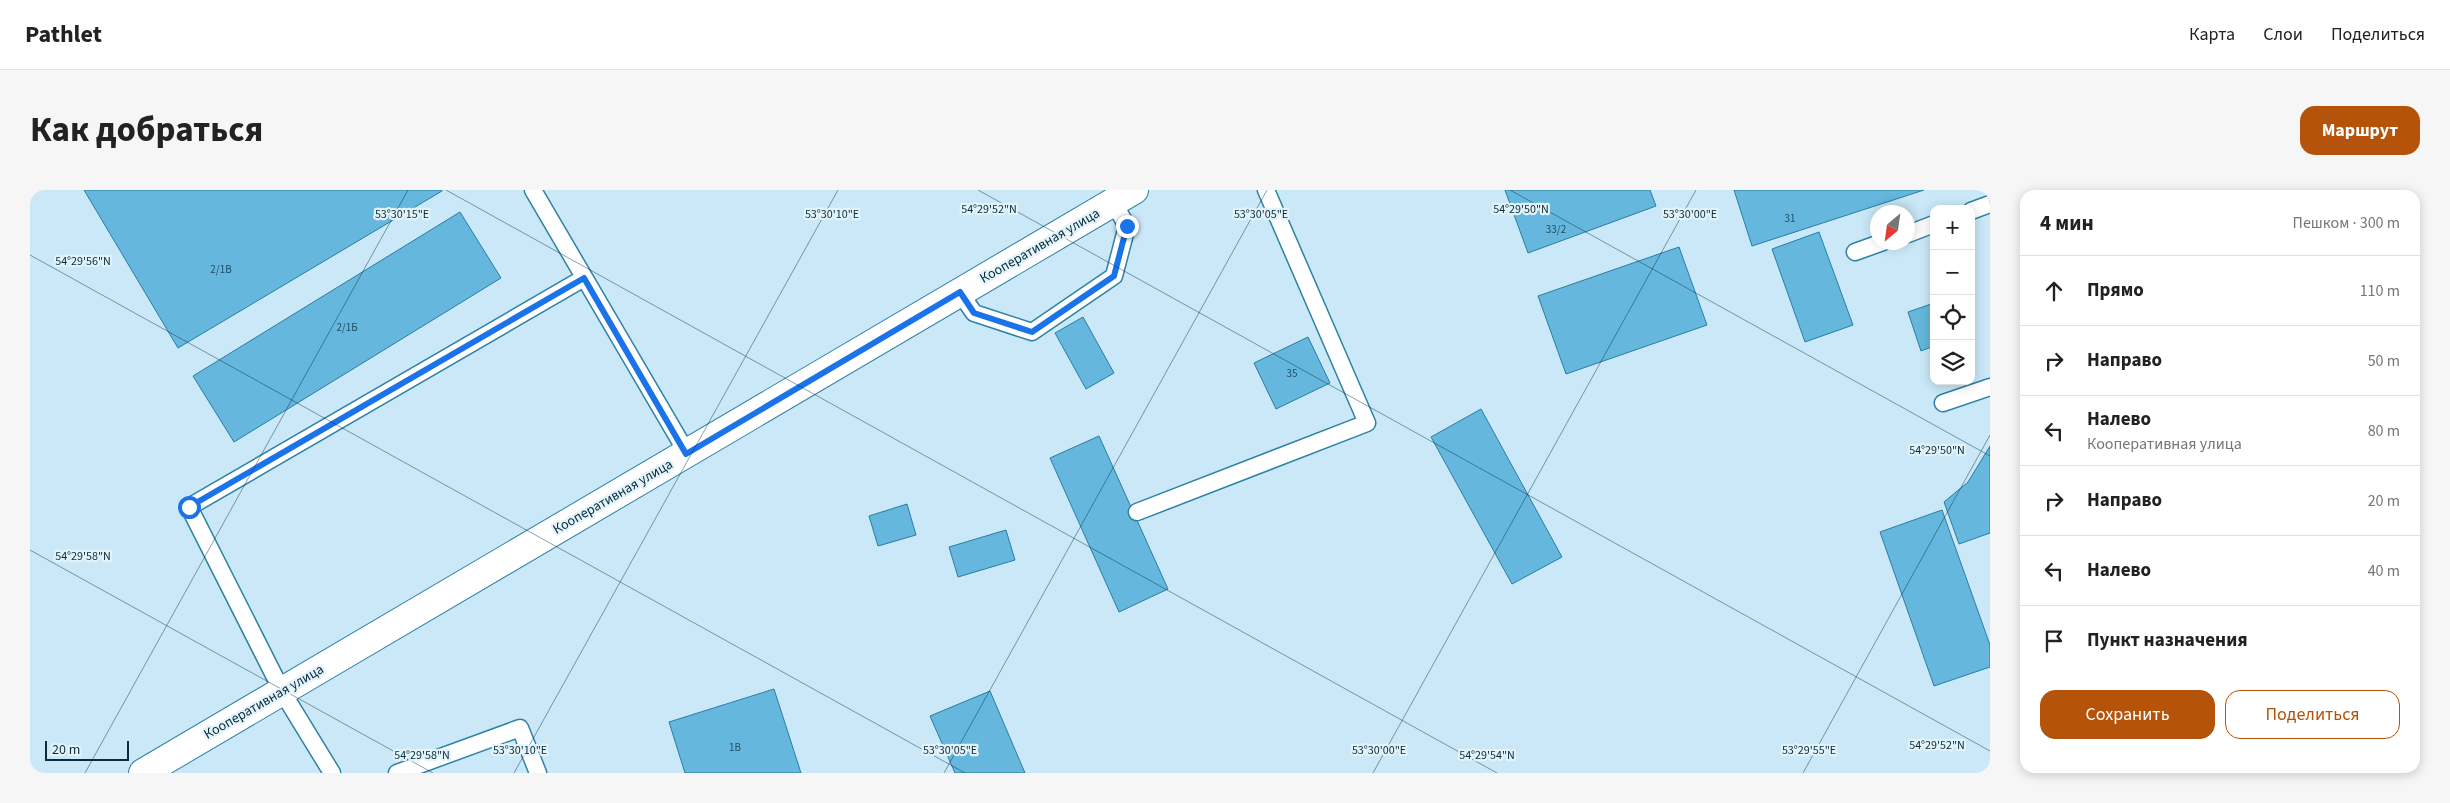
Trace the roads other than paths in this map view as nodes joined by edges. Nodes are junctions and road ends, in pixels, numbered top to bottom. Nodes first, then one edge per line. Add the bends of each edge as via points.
1 (533, 190) edge
2 (1266, 190) edge
3 (1124, 196) edge
4 (1990, 204) edge
5 (1975, 210) edge
6 (1930, 226) edge
7 (1915, 231) edge
8 (1870, 246) edge
9 (1855, 252) dead end
10 (584, 278) junction
11 (960, 292) junction
12 (1990, 387) edge
13 (1942, 403) dead end
14 (686, 454) junction
15 (1138, 512) dead end
16 (282, 691) junction
17 (143, 773) edge
18 (332, 773) edge
19 (396, 773) edge
20 (538, 773) edge

1 - 10 lane
2 - 15 lane via 1368,423
3 - 11 main road, Кооперативная улица
3 - 11 lane via 1127,226 1114,276 1032,332 974,313
4 - 5 lane
6 - 7 lane
8 - 9 lane
10 - 14 lane
10 - 16 lane via 189,507
11 - 14 main road, Кооперативная улица
12 - 13 lane
14 - 16 main road, Кооперативная улица
16 - 17 main road, Кооперативная улица
16 - 18 lane
19 - 20 lane via 520,728

